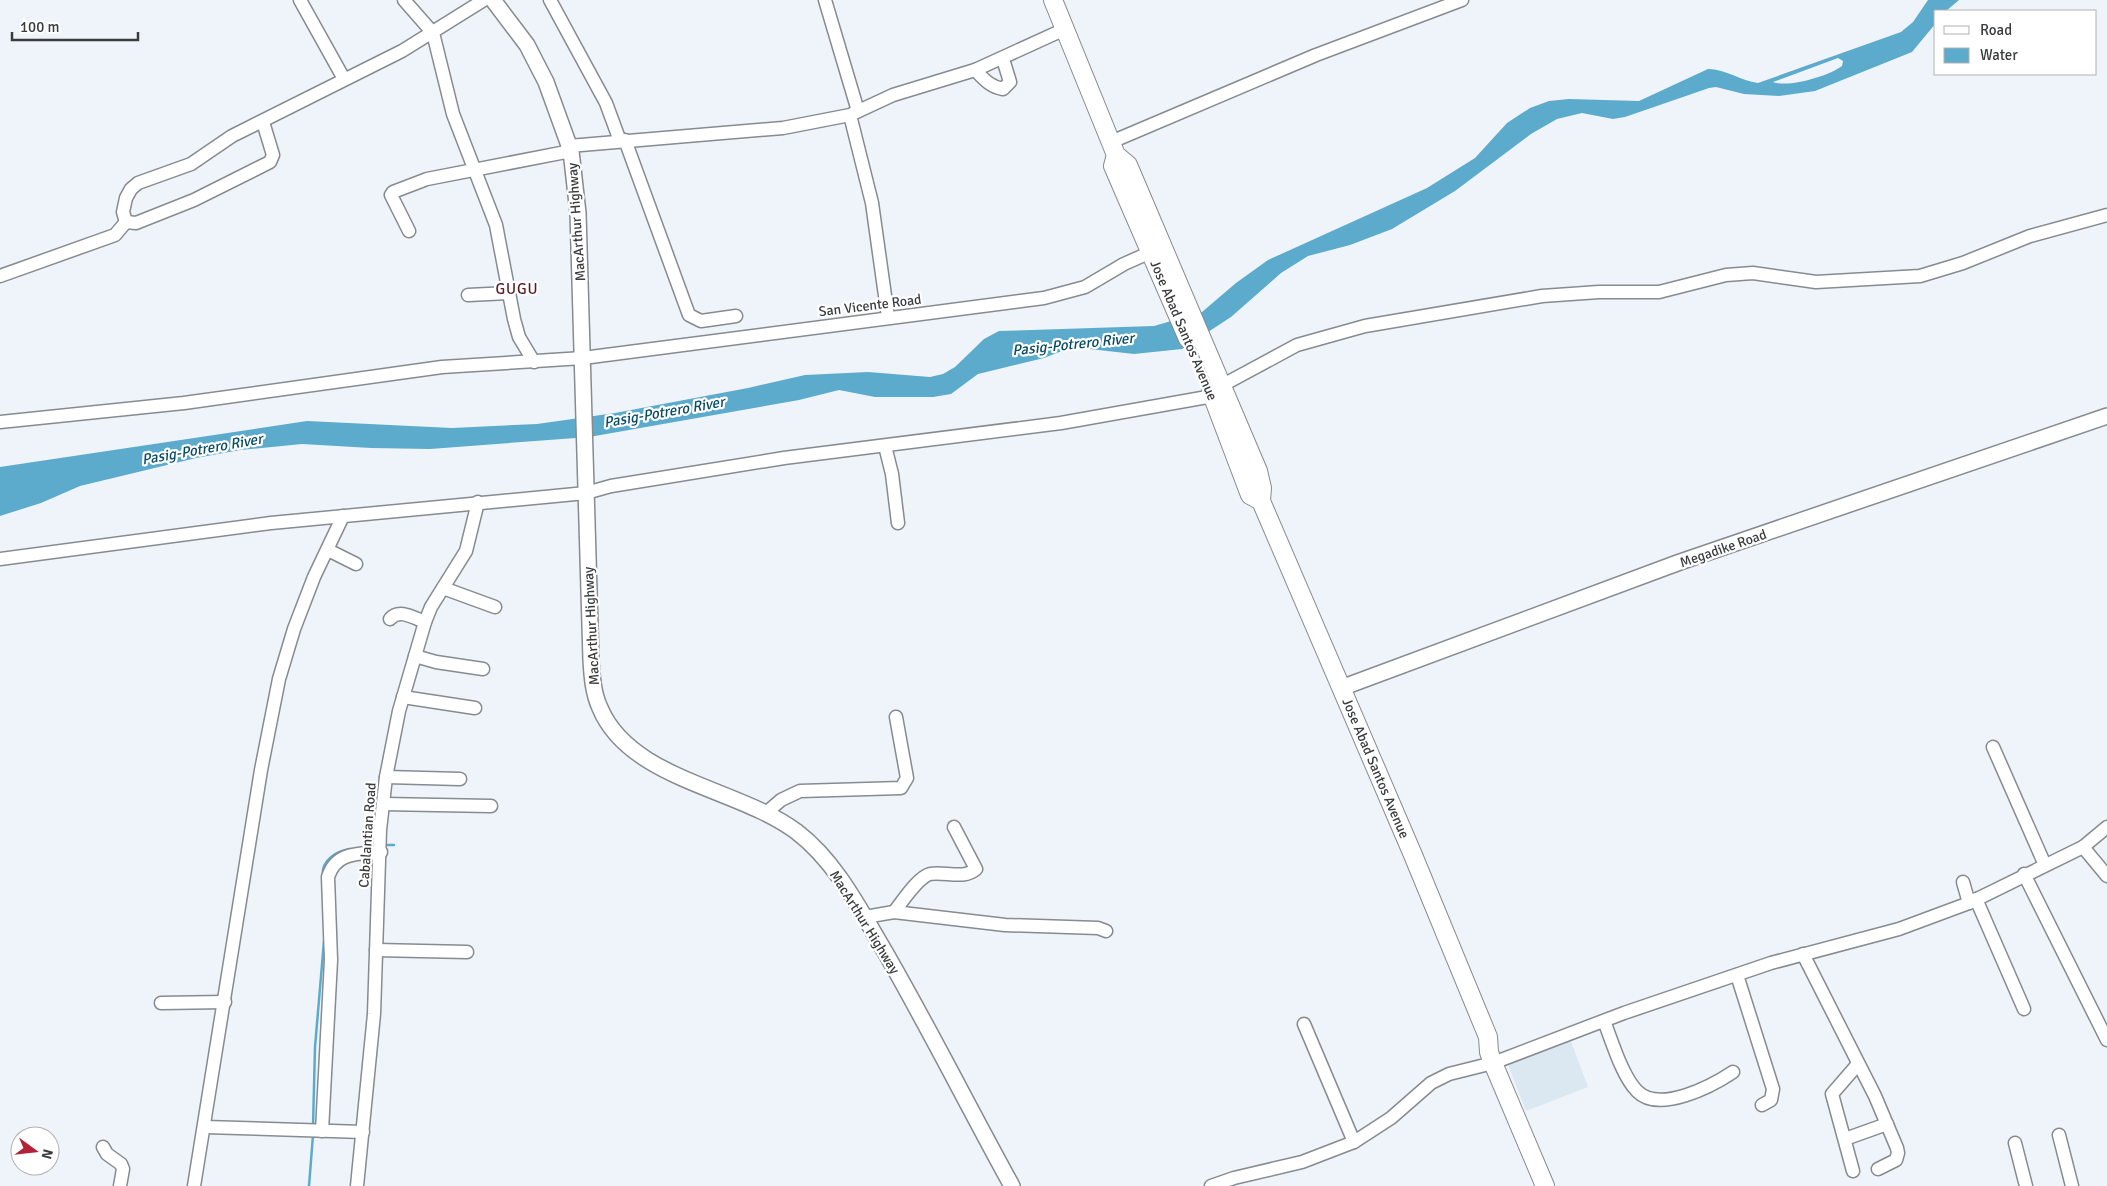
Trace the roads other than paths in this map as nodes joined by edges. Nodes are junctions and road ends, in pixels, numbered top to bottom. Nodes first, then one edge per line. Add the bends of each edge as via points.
1 (300, 0) edge
2 (404, 0) edge
3 (484, 0) edge
4 (493, 0) edge
5 (550, 0) edge
6 (824, 0) edge
7 (1053, 0) edge
8 (1462, 0) edge
9 (1065, 29) junction
10 (433, 33) junction
11 (1003, 58) junction
12 (976, 70) junction
13 (344, 79) junction
14 (854, 113) junction
15 (263, 122) junction
16 (622, 141) junction
17 (570, 148) junction
18 (1114, 148) junction
19 (475, 168) junction
20 (2107, 215) edge
21 (126, 222) junction
22 (410, 231) dead end
23 (1157, 255) junction
24 (0, 276) edge
25 (509, 293) junction
26 (468, 295) dead end
27 (736, 316) dead end
28 (888, 317) junction
29 (583, 360) junction
30 (534, 362) junction
31 (1215, 387) junction
32 (2107, 416) edge
33 (0, 422) edge
34 (886, 446) junction
35 (586, 490) junction
36 (478, 502) junction
37 (343, 516) junction
38 (898, 523) dead end
39 (328, 550) junction
40 (0, 559) edge
41 (356, 564) dead end
42 (442, 588) junction
43 (495, 607) dead end
44 (390, 619) dead end
45 (425, 622) junction
46 (415, 656) junction
47 (483, 669) dead end
48 (1341, 688) junction
49 (403, 696) junction
50 (475, 708) dead end
51 (896, 717) dead end
52 (1993, 747) dead end
53 (386, 777) junction
54 (460, 779) dead end
55 (383, 804) junction
56 (491, 806) dead end
57 (766, 813) junction
58 (954, 827) dead end
59 (2107, 827) edge
60 (2083, 847) junction
61 (381, 852) junction
62 (2044, 865) junction
63 (2105, 872) edge
64 (2024, 874) junction
65 (1963, 882) dead end
66 (1972, 901) junction
67 (894, 912) junction
68 (865, 917) junction
69 (1106, 931) dead end
70 (376, 950) junction
71 (467, 952) dead end
72 (1803, 954) junction
73 (1737, 975) junction
74 (225, 1002) junction
75 (161, 1003) dead end
76 (2024, 1009) dead end
77 (1604, 1021) junction
78 (1304, 1024) dead end
79 (2107, 1040) edge
80 (1498, 1061) junction
81 (1858, 1064) junction
82 (1733, 1072) dead end
83 (1762, 1105) dead end
84 (1887, 1124) junction
85 (205, 1127) junction
86 (320, 1131) junction
87 (363, 1132) junction
88 (2059, 1136) dead end
89 (1844, 1140) junction
90 (1354, 1142) junction
91 (2015, 1143) dead end
92 (102, 1147) dead end
93 (1878, 1168) dead end
94 (1853, 1171) dead end
95 (120, 1186) edge
96 (194, 1186) edge
97 (357, 1186) edge
98 (1012, 1186) edge
99 (1211, 1186) edge
100 (1545, 1186) edge
101 (1555, 1186) edge
102 (2026, 1186) edge
103 (2072, 1186) edge

1 - 13 street
2 - 10 street
3 - 10 street
4 - 17 main road, MacArthur Highway via 533,55
5 - 16 street via 606,103
6 - 14 street
7 - 9 highway, Jose Abad Santos Avenue
8 - 18 street via 1316,56
9 - 11 street
9 - 18 highway, Jose Abad Santos Avenue
10 - 13 street
10 - 19 street via 453,114
11 - 12 street
11 - 12 street via 1010,82 1003,89 986,82
12 - 14 street via 893,95
13 - 15 street
14 - 16 street via 783,128
14 - 28 street via 872,203
15 - 21 street via 224,141 191,164 138,183 126,198 123,212
15 - 21 street via 273,155 270,162 194,200 136,223
16 - 17 street
16 - 27 street via 689,315 701,321
17 - 19 street
17 - 29 main road, MacArthur Highway via 578,213
18 - 23 highway, Jose Abad Santos Avenue via 1112,166
19 - 22 street via 427,178 393,192 391,195
19 - 25 street via 496,225
20 - 31 street via 2039,234 1920,276 1816,282 1753,273 1659,292 1542,296 1365,326 1298,345
21 - 24 street via 115,235
23 - 28 street, San Vicente Road via 1124,264 1085,287 1044,298
23 - 31 highway, Jose Abad Santos Avenue
25 - 26 street
25 - 30 street via 520,337
28 - 29 street, San Vicente Road
29 - 30 street, San Vicente Road
29 - 35 main road, MacArthur Highway
30 - 33 street, San Vicente Road via 442,367 184,403
31 - 34 street via 1061,423
31 - 48 highway, Jose Abad Santos Avenue via 1258,471 1261,501
32 - 48 main road, Megadike Road via 1680,562
34 - 35 street
34 - 38 street
35 - 36 street
35 - 57 main road, MacArthur Highway via 590,660 600,708 609,725 624,743 649,762
36 - 37 street
36 - 42 street, Cabalantian Road via 466,551
37 - 39 street
37 - 40 street
39 - 41 street
39 - 74 street via 294,629 279,679 261,770
42 - 43 street
42 - 45 street, Cabalantian Road
44 - 45 street via 401,613
45 - 46 street, Cabalantian Road
46 - 47 street
46 - 49 street, Cabalantian Road
48 - 80 highway, Jose Abad Santos Avenue
49 - 50 street
49 - 53 street, Cabalantian Road
51 - 57 street via 907,778 901,788 800,791 780,800
52 - 62 street
53 - 54 street
53 - 55 street, Cabalantian Road
55 - 56 street
55 - 61 street, Cabalantian Road
57 - 68 main road, MacArthur Highway via 797,832 816,849 836,872
58 - 67 street via 976,869 964,874 926,876
59 - 60 street
60 - 62 street
60 - 63 street
61 - 70 street, Cabalantian Road
61 - 86 street via 341,859 332,866 328,877 331,951
62 - 64 street
64 - 66 street
64 - 79 street
65 - 66 street
66 - 72 street via 1899,930
66 - 76 street
67 - 68 street
67 - 69 street via 1005,925 1098,928
68 - 98 main road, MacArthur Highway
70 - 71 street
70 - 87 street, Cabalantian Road via 374,1014
72 - 73 street
72 - 81 street
73 - 77 street
73 - 83 street via 1773,1088 1770,1100
74 - 75 street
74 - 85 street
77 - 80 street
77 - 82 street via 1628,1078 1645,1096 1664,1100 1714,1084
78 - 90 street
80 - 90 street via 1449,1074 1431,1083 1391,1118
80 - 100 highway, Jose Abad Santos Avenue
80 - 101 highway, Jose Abad Santos Avenue
81 - 84 street
81 - 89 street via 1832,1094
84 - 89 street
84 - 93 street via 1898,1156
85 - 86 street
85 - 96 street
86 - 87 street
87 - 97 street, Cabalantian Road
88 - 103 street
89 - 94 street
90 - 99 street via 1302,1162
91 - 102 street
92 - 95 street via 121,1164

